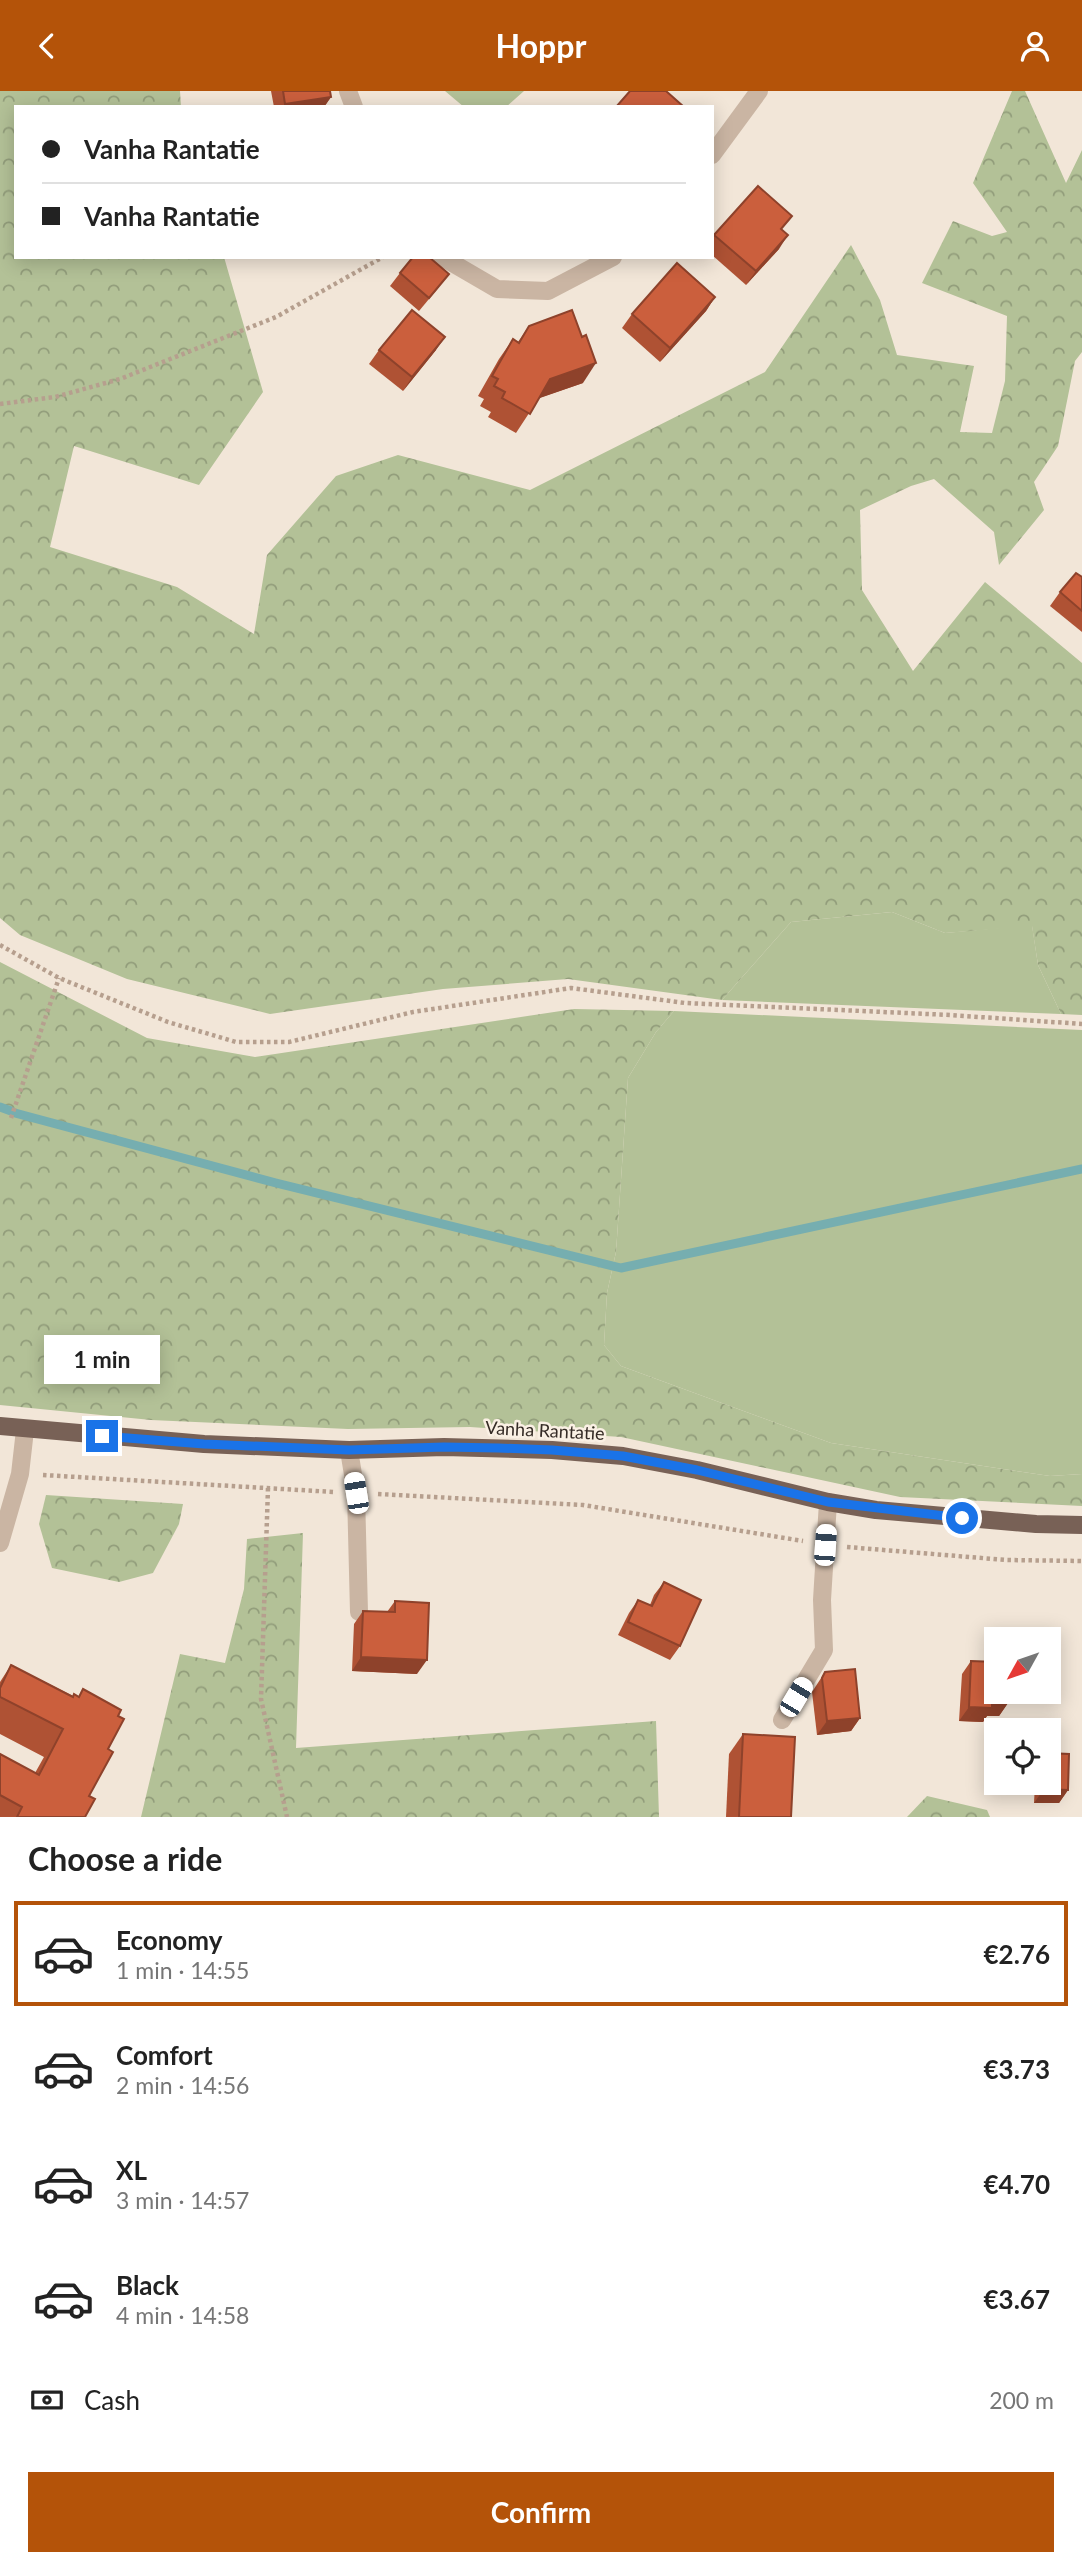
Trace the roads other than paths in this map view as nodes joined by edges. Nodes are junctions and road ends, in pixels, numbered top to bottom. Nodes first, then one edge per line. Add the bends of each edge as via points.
1 (759, 91) edge
2 (714, 152) edge
3 (445, 259) edge
4 (609, 259) edge
5 (0, 1426) edge
6 (24, 1430) junction
7 (349, 1450) junction
8 (828, 1502) junction
9 (1082, 1525) edge
10 (0, 1543) edge
11 (359, 1612) dead end
12 (782, 1720) dead end

1 - 2 street
3 - 4 street via 497,289 548,291
5 - 6 main road, Vanha Rantatie
6 - 7 main road, Vanha Rantatie
6 - 10 street via 20,1473
7 - 8 main road, Vanha Rantatie via 444,1447 623,1456
7 - 11 street via 356,1493
8 - 9 main road, Vanha Rantatie via 937,1516
8 - 12 street via 824,1650

